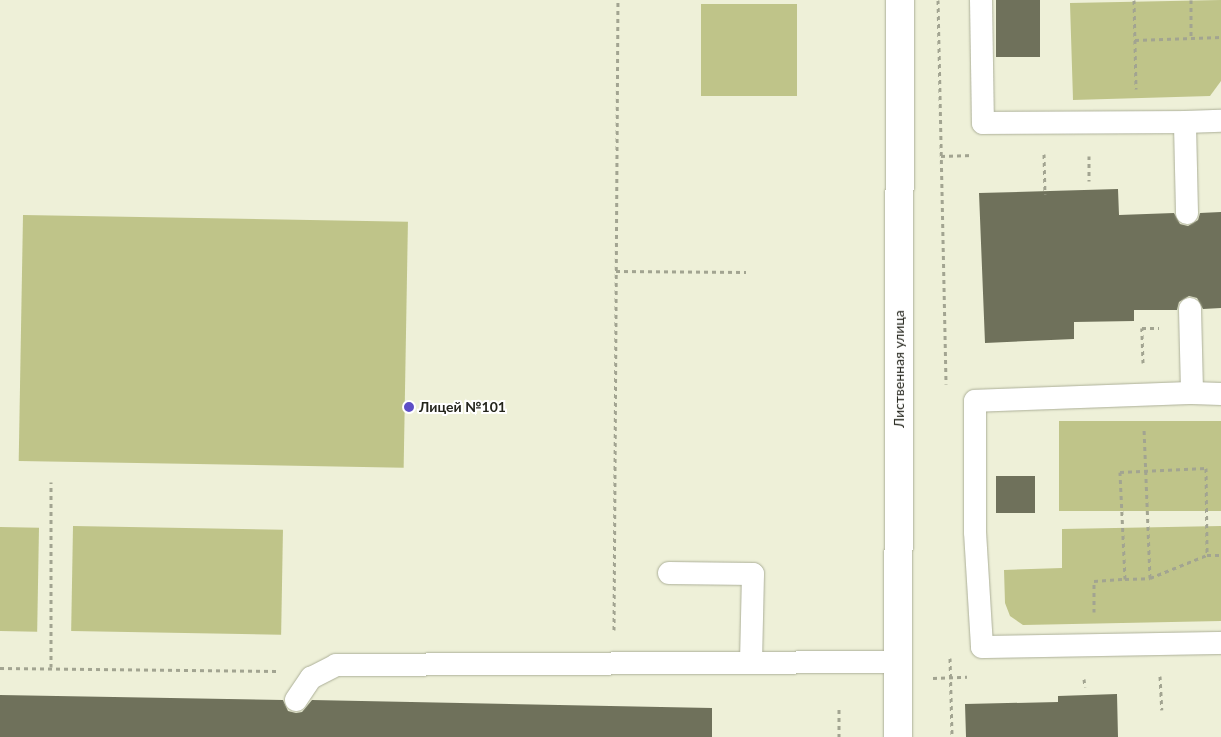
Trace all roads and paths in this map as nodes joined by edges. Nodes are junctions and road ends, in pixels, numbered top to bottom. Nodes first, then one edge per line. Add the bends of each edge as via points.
1 (618, 0) edge
2 (900, 0) edge
3 (938, 0) edge
4 (981, 0) edge
5 (1134, 0) edge
6 (1191, 0) edge
7 (1191, 38) junction
8 (1221, 38) edge
9 (1135, 40) junction
10 (1221, 120) edge
11 (1136, 122) junction
12 (1184, 122) junction
13 (1081, 153) dead end
14 (1089, 153) junction
15 (1098, 153) dead end
16 (1035, 154) dead end
17 (1044, 154) junction
18 (1051, 154) dead end
19 (979, 155) dead end
20 (941, 156) junction
21 (1089, 181) dead end
22 (1045, 194) dead end
23 (1187, 213) dead end
24 (616, 271) junction
25 (746, 272) dead end
26 (1190, 312) joint
27 (946, 390) dead end
28 (1192, 392) junction
29 (1143, 394) junction
30 (1221, 394) edge
31 (1146, 470) junction
32 (52, 482) dead end
33 (1207, 555) junction
34 (1221, 555) edge
35 (669, 573) dead end
36 (1150, 578) junction
37 (1124, 579) junction
38 (1221, 643) edge
39 (1094, 645) junction
40 (950, 648) dead end
41 (898, 662) junction
42 (751, 663) junction
43 (614, 666) junction
44 (51, 667) junction
45 (0, 668) edge
46 (1159, 670) dead end
47 (312, 678) junction
48 (296, 700) dead end
49 (839, 707) dead end
50 (1162, 710) dead end
51 (839, 737) edge
52 (898, 737) edge
53 (952, 737) edge

1 - 24 path
2 - 41 street, Лиственная улица
3 - 20 path
4 - 11 lane via 983,123
5 - 9 path
6 - 7 path
7 - 8 path
7 - 9 path
9 - 11 path
10 - 12 lane
11 - 12 lane
12 - 23 lane
13 - 14 path
14 - 15 path
14 - 21 path
16 - 17 path
17 - 18 path
17 - 22 path
19 - 20 path
20 - 27 path
24 - 25 path
24 - 43 path
26 - 28 lane
26 - 29 path via 1175,315 1175,328 1142,328
28 - 29 lane
28 - 30 lane
29 - 31 path
29 - 39 lane via 975,401 975,532 982,647
31 - 33 path via 1206,468
31 - 36 path
31 - 37 path via 1120,472
32 - 44 path
33 - 34 path
33 - 36 path
35 - 42 lane via 753,574
36 - 37 path
37 - 39 path via 1094,581
38 - 39 lane
40 - 53 path
41 - 42 lane
41 - 52 street, Лиственная улица
42 - 43 lane
43 - 47 lane via 336,665
44 - 45 path
44 - 47 path via 282,671
46 - 50 path
47 - 48 lane
49 - 51 path

